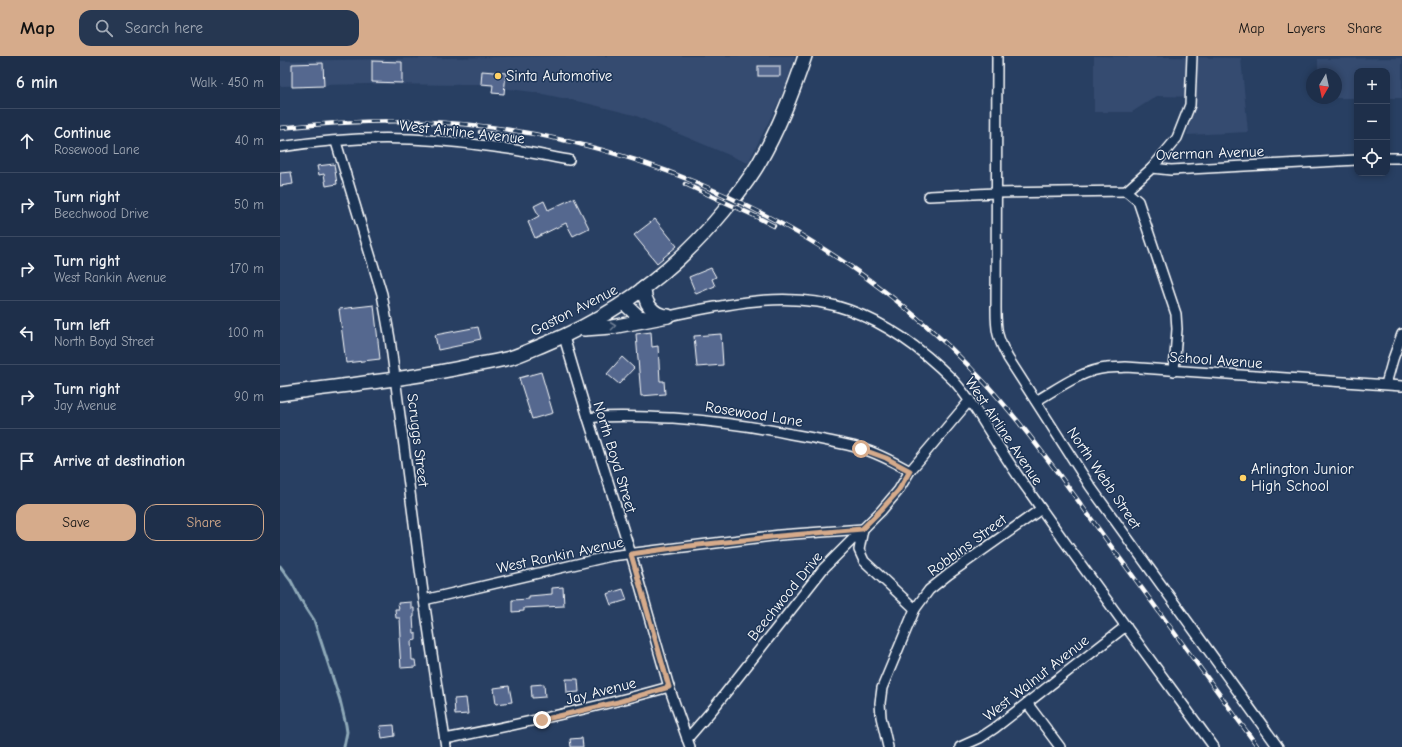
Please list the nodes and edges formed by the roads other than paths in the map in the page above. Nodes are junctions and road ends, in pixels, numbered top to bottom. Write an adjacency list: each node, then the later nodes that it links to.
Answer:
1 (804, 56): 14 (main road, Gaston Avenue)
2 (997, 56): 12 (street, North Webb Street)
3 (1192, 56): 10 (street)
4 (336, 142): 5 (street, West Airline Avenue); 8 (street, West Airline Avenue); 21 (street, Scruggs Street)
5 (280, 147)
6 (1390, 158): 7 (street)
7 (1402, 158)
8 (569, 160)
9 (1354, 160): 10 (street, Overman Avenue)
10 (1152, 168): 11 (street, Overman Avenue)
11 (1126, 191): 12 (street); 20 (street)
12 (996, 193): 13 (street); 26 (street, North Webb Street)
13 (929, 196)
14 (644, 288): 15 (main road, Gaston Avenue); 16 (main road)
15 (624, 303): 17 (main road); 18 (main road, Gaston Avenue)
16 (668, 316): 17 (main road); 25 (street, West Airline Avenue)
17 (650, 319): 18 (main road, one-way to 17)
18 (569, 334): 21 (main road, Gaston Avenue); 27 (street, North Boyd Street)
19 (1402, 334): 22 (street)
20 (1174, 371): 22 (street, School Avenue); 26 (street, School Avenue)
21 (396, 379): 24 (main road, Gaston Avenue); 32 (street, Scruggs Street)
22 (1386, 384): 23 (street, School Avenue)
23 (1402, 386)
24 (280, 394)
25 (970, 400): 28 (street, Beechwood Drive); 29 (street, West Airline Avenue)
26 (1036, 401): 43 (street, North Webb Street)
27 (588, 418): 28 (street, Rosewood Lane); 31 (street, North Boyd Street)
28 (910, 471): 30 (street, Beechwood Drive)
29 (1041, 509): 33 (street, Robbins Street); 34 (street, West Airline Avenue)
30 (862, 529): 31 (street, West Rankin Avenue); 33 (street); 38 (street, Beechwood Drive)
31 (631, 554): 32 (street, West Rankin Avenue); 35 (street, North Boyd Street)
32 (424, 600): 37 (street, Scruggs Street)
33 (915, 609): 39 (street, Robbins Street)
34 (1126, 626): 36 (street, West Walnut Avenue); 42 (street, West Airline Avenue)
35 (669, 687): 37 (street, Jay Avenue); 38 (street, North Boyd Street)
36 (1027, 703): 40 (street, West Walnut Avenue); 41 (street)
37 (445, 743)
38 (688, 743)
39 (888, 747)
40 (960, 747)
41 (1060, 747)
42 (1214, 747)
43 (1278, 747)

